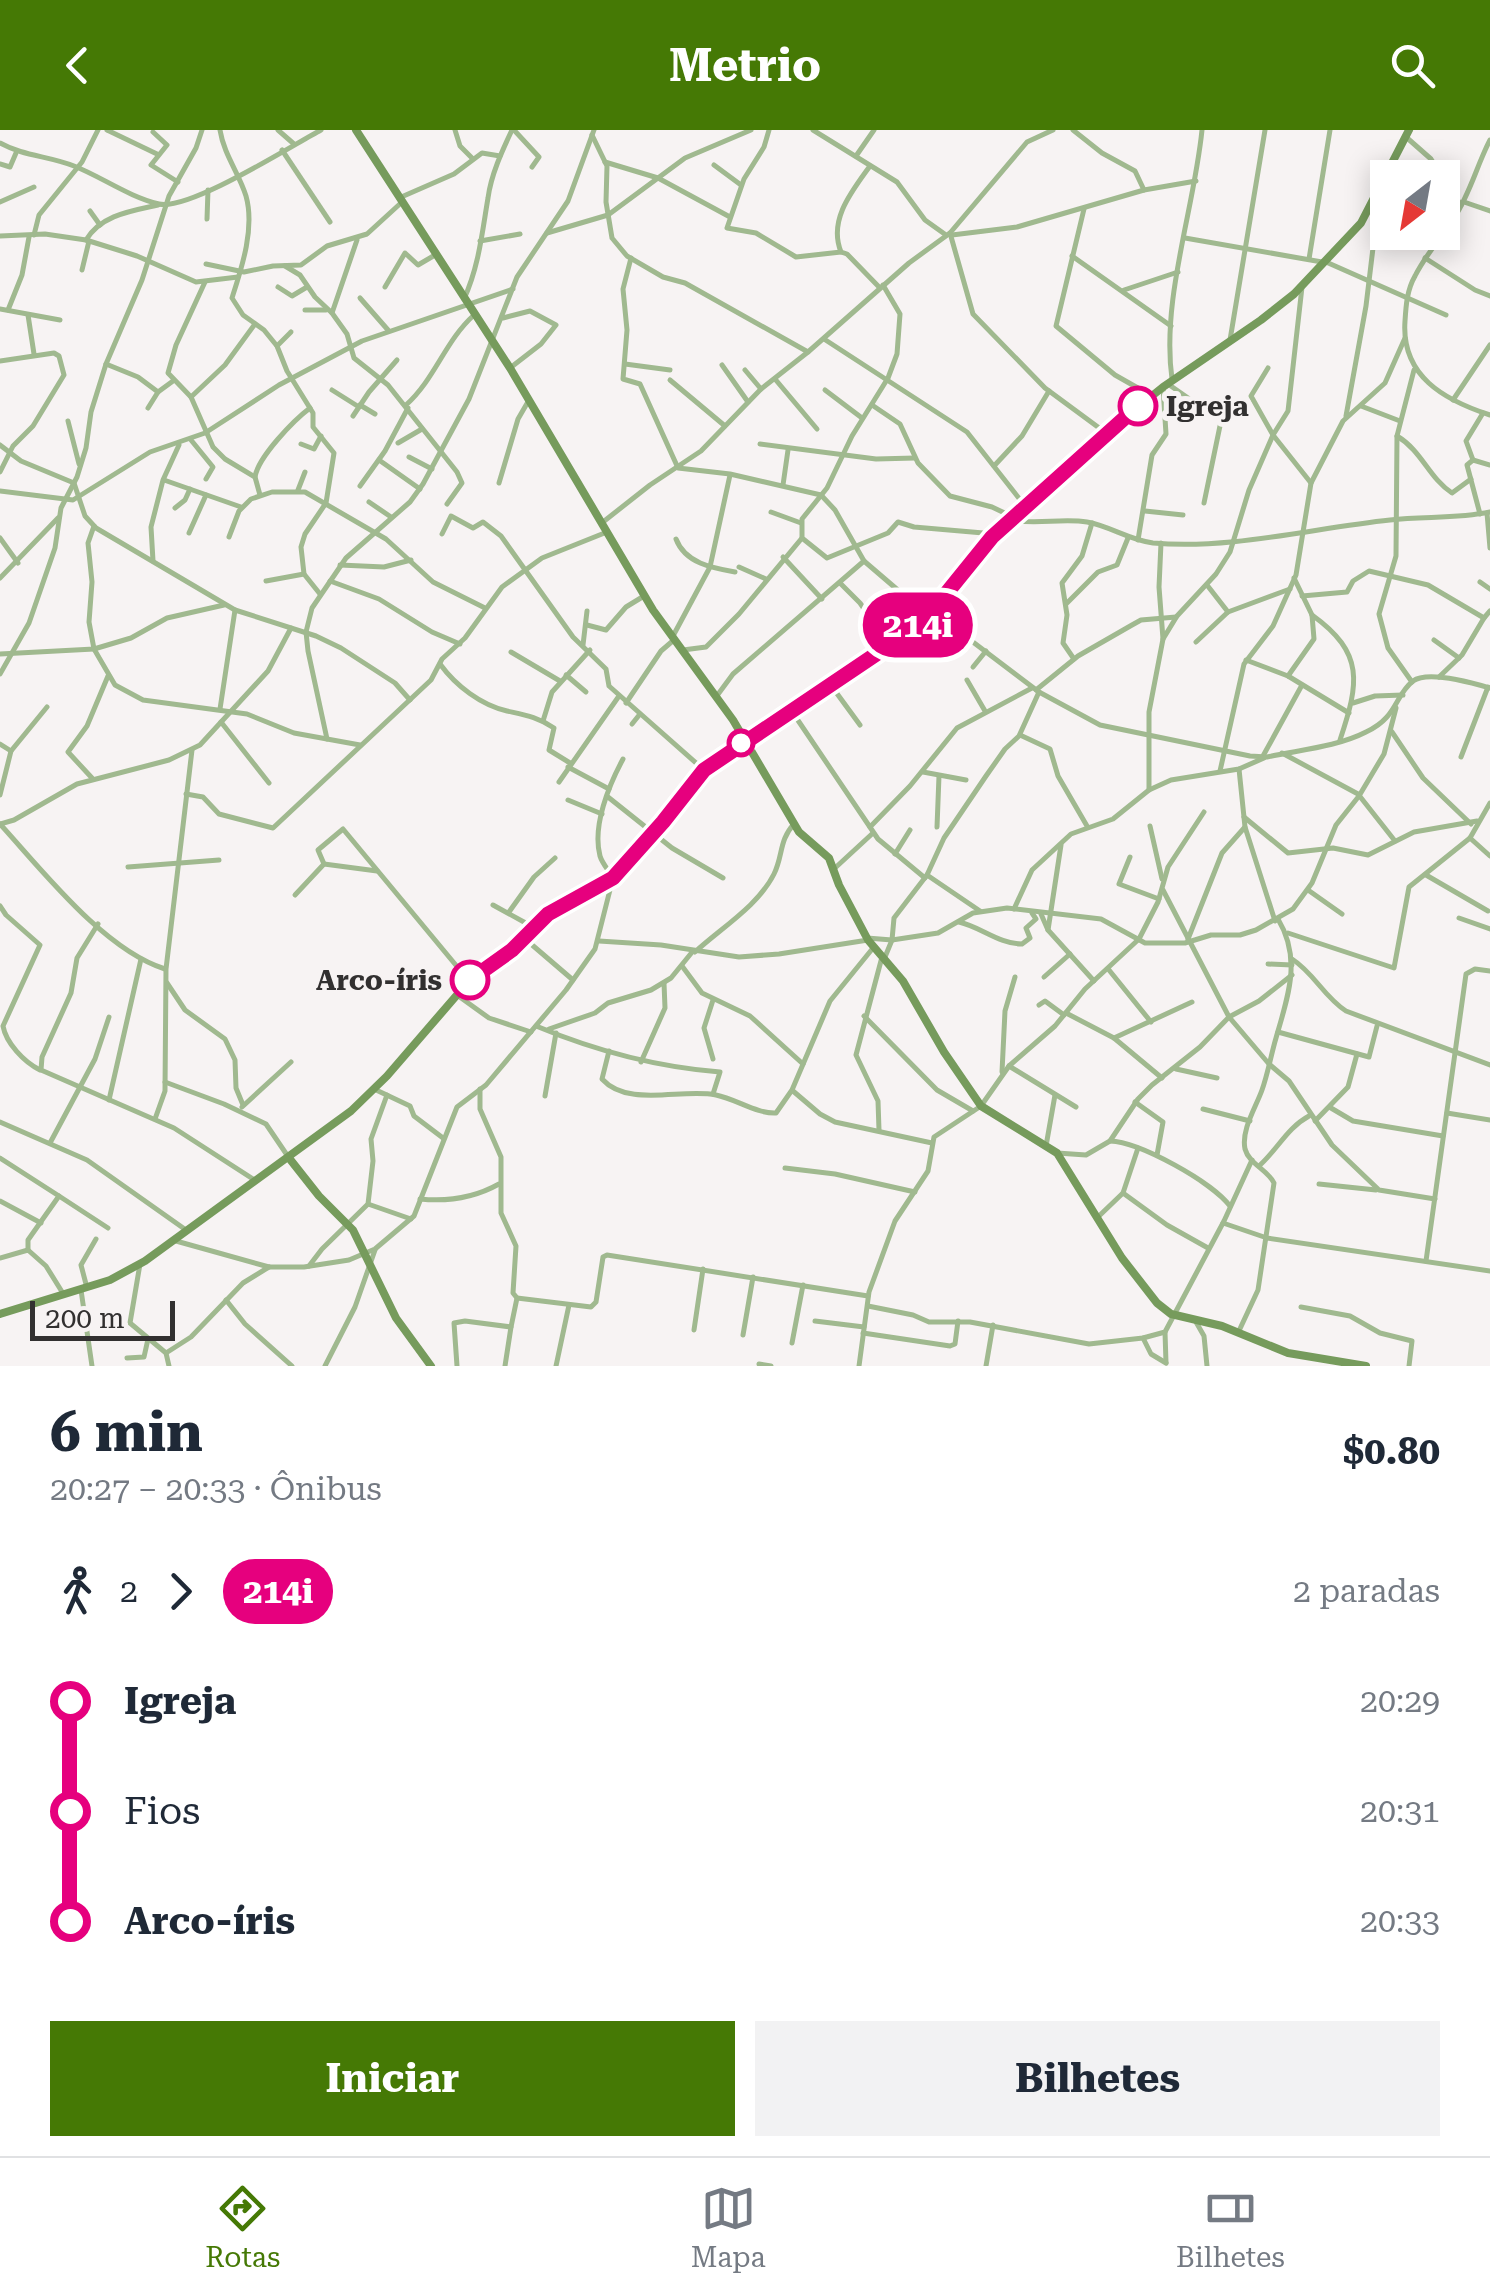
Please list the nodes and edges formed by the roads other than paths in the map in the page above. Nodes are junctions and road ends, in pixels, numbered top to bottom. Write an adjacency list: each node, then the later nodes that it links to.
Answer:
1 (98, 130): 36 (street)
2 (106, 130): 27 (street)
3 (202, 130): 41 (street)
4 (220, 130): 38 (street)
5 (278, 130): 24 (street)
6 (321, 130): 24 (street)
7 (356, 130): 46 (street)
8 (455, 130): 30 (street)
9 (513, 130): 28 (street); 37 (street)
10 (751, 130): 39 (street)
11 (768, 130): 42 (street)
12 (812, 130): 29 (street)
13 (874, 130): 29 (street)
14 (1054, 130): 61 (street)
15 (1073, 130): 45 (street)
16 (1202, 130): 40 (street)
17 (1264, 130): 68 (street)
18 (1330, 130): 75 (street)
19 (154, 132): 27 (street)
20 (593, 132): 32 (street); 59 (street)
21 (1407, 134): 31 (street); 49 (street)
22 (1490, 140): 49 (street)
23 (0, 143): 26 (street)
24 (294, 144): 25 (street)
25 (282, 150): 38 (street); 57 (street)
26 (16, 153): 33 (street); 36 (street)
27 (157, 154): 41 (street)
28 (500, 156): 30 (street); 67 (street)
29 (856, 156): 35 (street)
30 (472, 158): 46 (street)
31 (1394, 160)
32 (605, 162): 39 (street); 54 (street)
33 (0, 164)
34 (714, 166): 42 (street)
35 (870, 166): 61 (street); 70 (street)
36 (76, 167): 48 (street); 62 (street)
37 (532, 167)
38 (237, 178): 44 (street); 82 (street)
39 (658, 178): 54 (street); 55 (street)
40 (1196, 181): 45 (street); 65 (street)
41 (178, 182): 48 (street)
42 (741, 185): 55 (street)
43 (34, 186): 47 (street)
44 (208, 190): 48 (street); 56 (street)
45 (1144, 190): 51 (street)
46 (400, 200): 64 (street); 71 (street)
47 (0, 202)
48 (164, 204): 58 (street); 76 (street)
49 (1462, 204): 53 (street); 74 (street)
50 (1370, 207): 77 (street)
51 (1084, 209): 61 (street); 72 (street)
52 (90, 210): 58 (street)
53 (1490, 210)
54 (608, 215): 59 (street); 73 (street)
55 (730, 217): 70 (street)
56 (207, 218)
57 (330, 222)
58 (100, 225): 66 (street)
59 (547, 233): 90 (street)
60 (520, 234): 67 (street)
61 (949, 234): 89 (street); 136 (street)
62 (31, 236): 63 (street); 66 (street); 96 (street)
63 (0, 237)
64 (359, 238): 79 (street); 98 (street)
65 (1185, 238): 68 (street); 81 (street)
66 (87, 241): 76 (street); 80 (street)
67 (480, 241): 95 (street)
68 (1247, 248): 75 (street); 110 (street)
69 (1372, 250): 83 (street)
70 (841, 252): 89 (street)
71 (435, 254): 86 (street); 95 (street)
72 (1072, 256): 91 (street); 138 (street)
73 (631, 258): 114 (street); 119 (street)
74 (1426, 258): 92 (street); 94 (street)
75 (1309, 259): 77 (street)
76 (149, 261): 84 (street); 118 (street)
77 (1323, 261): 83 (street); 85 (street)
78 (206, 264): 82 (street)
79 (285, 266): 82 (street); 88 (street)
80 (82, 270)
81 (1178, 272): 91 (street); 104 (street)
82 (238, 274): 84 (street); 103 (street)
83 (1368, 280): 94 (street); 153 (street)
84 (205, 282): 130 (street)
85 (1302, 284): 110 (street); 161 (street)
86 (385, 286)
87 (278, 287): 88 (street)
88 (307, 287): 98 (street)
89 (881, 287): 107 (street); 128 (street)
90 (514, 289): 95 (street); 101 (street)
91 (1124, 290): 104 (street)
92 (1490, 296)
93 (360, 298): 105 (street)
94 (1406, 299): 100 (street); 108 (street)
95 (469, 307): 105 (street); 109 (street); 145 (street)
96 (4, 309): 99 (street)
97 (304, 310): 98 (street)
98 (330, 311): 113 (street)
99 (28, 315): 102 (street); 115 (street)
100 (1446, 315)
101 (503, 318): 109 (street); 121 (street)
102 (60, 320)
103 (254, 324): 111 (street); 139 (street)
104 (1172, 326): 132 (street)
105 (388, 330): 113 (street)
106 (291, 332): 111 (street)
107 (824, 338): 114 (street); 128 (street)
108 (1405, 338): 125 (street); 146 (street)
109 (491, 339): 121 (street); 170 (street)
110 (1229, 343): 132 (street)
111 (277, 346): 126 (street)
112 (1490, 346): 141 (street)
113 (350, 348): 126 (street); 127 (street)
114 (808, 352): 129 (street)
115 (34, 354): 117 (street); 172 (street)
116 (398, 360): 127 (street)
117 (0, 362)
118 (106, 364): 137 (street); 180 (street)
119 (624, 364): 123 (street); 181 (street)
120 (722, 365): 142 (street)
121 (510, 368): 140 (street)
122 (1268, 368): 161 (street)
123 (670, 370)
124 (745, 370): 133 (street)
125 (1414, 370): 141 (street); 155 (street)
126 (292, 378): 148 (street); 160 (street)
127 (381, 378): 144 (street); 145 (street)
128 (888, 378): 143 (street); 179 (street)
129 (775, 379): 133 (street); 158 (street)
130 (173, 380): 137 (street); 139 (street)
131 (670, 380): 156 (street)
132 (1168, 384): 138 (street); 206 (street); 211 (street)
133 (761, 389): 142 (street)
134 (332, 390): 144 (street)
135 (825, 390): 152 (street)
136 (1049, 391): 159 (street); 179 (street)
137 (158, 392): 147 (street)
138 (1152, 396): 159 (street)
139 (191, 397): 160 (street)
140 (530, 400): 190 (street); 219 (street)
141 (1453, 400): 150 (street)
142 (748, 402): 156 (street)
143 (872, 405): 152 (street); 175 (street)
144 (360, 406): 149 (street); 151 (street)
145 (407, 406): 157 (street); 176 (street)
146 (1362, 406): 153 (street); 155 (street)
147 (148, 408)
148 (310, 408): 162 (street); 186 (street)
149 (374, 414)
150 (1486, 414): 177 (street)
151 (354, 416)
152 (862, 418): 173 (street)
153 (1346, 419): 192 (street)
154 (68, 421): 180 (street)
155 (1400, 421): 163 (street)
156 (726, 426): 181 (street)
157 (422, 428): 165 (street); 170 (street)
158 (817, 429)
159 (1106, 432): 208 (street)
160 (205, 433): 164 (street); 186 (street)
161 (1273, 435): 192 (street); 235 (street)
162 (321, 436): 167 (street); 205 (street)
163 (1397, 436): 188 (street); 218 (street)
164 (192, 440): 166 (street); 187 (street)
165 (398, 442)
166 (180, 444): 189 (street); 202 (street)
167 (301, 444)
168 (760, 444): 171 (street)
169 (0, 445): 172 (street)
170 (440, 450): 182 (street); 207 (street)
171 (788, 450): 173 (street); 193 (street)
172 (9, 452): 183 (street); 191 (street)
173 (844, 456): 175 (street); 201 (street)
174 (409, 457): 182 (street)
175 (915, 458): 217 (street)
176 (379, 460): 194 (street); 196 (street)
177 (1473, 460): 178 (street); 188 (street)
178 (1490, 465)
179 (994, 466): 208 (street)
180 (80, 467): 191 (street)
181 (678, 468): 185 (street); 219 (street)
182 (432, 470): 196 (street)
183 (0, 472)
184 (305, 472): 197 (street)
185 (730, 474): 193 (street); 245 (street)
186 (255, 477): 200 (street)
187 (206, 479)
188 (1471, 479): 213 (street)
189 (163, 480): 195 (street); 242 (street)
190 (500, 482)
191 (74, 483): 202 (street); 203 (street)
192 (1311, 483): 225 (street)
193 (783, 485): 201 (street)
194 (360, 486)
195 (190, 489): 199 (street); 210 (street)
196 (420, 489): 216 (street)
197 (298, 490): 200 (street); 205 (street)
198 (0, 491): 203 (street)
199 (206, 495): 209 (street); 226 (street)
200 (260, 495): 209 (street)
201 (821, 495): 220 (street); 237 (street)
202 (81, 496): 203 (street); 222 (street)
203 (64, 500): 215 (street)
204 (369, 502): 216 (street)
205 (326, 503): 224 (street); 247 (street)
206 (1204, 503)
207 (447, 504)
208 (1025, 506): 217 (street)
209 (241, 507): 229 (street)
210 (175, 508)
211 (1145, 510): 214 (street); 234 (street)
212 (771, 512): 220 (street)
213 (1486, 513): 218 (street); 238 (street)
214 (1184, 515)
215 (60, 516): 243 (street); 290 (street)
216 (391, 517): 224 (street)
217 (1012, 518): 221 (street); 228 (street)
218 (1394, 519): 225 (street); 248 (street)
219 (604, 522): 223 (street)
220 (801, 523): 231 (street)
221 (1092, 523): 232 (street); 263 (street)
222 (94, 526): 242 (street); 285 (street)
223 (610, 531): 246 (street); 260 (street)
224 (373, 532): 240 (street); 244 (street)
225 (1304, 532): 235 (street); 250 (street)
226 (188, 533)
227 (442, 534): 246 (street)
228 (996, 534): 237 (street); 270 (street)
229 (228, 537)
230 (0, 538): 243 (street)
231 (802, 538): 237 (street); 239 (street)
232 (1128, 538): 234 (street); 263 (street)
233 (676, 539): 245 (street)
234 (1138, 540): 236 (street)
235 (1234, 540): 236 (street); 256 (street)
236 (1162, 543): 274 (street)
237 (856, 548): 241 (street)
238 (1490, 548)
239 (783, 558): 251 (street); 262 (street)
240 (410, 560): 244 (street); 265 (street)
241 (864, 560): 254 (street); 270 (street)
242 (153, 561): 264 (street)
243 (18, 563): 249 (street)
244 (340, 565): 252 (street)
245 (710, 567): 251 (street); 278 (street)
246 (525, 570): 265 (street); 284 (street)
247 (304, 574): 253 (street); 259 (street)
248 (1392, 574): 261 (street); 273 (street); 303 (street)
249 (0, 578)
250 (1294, 578): 257 (street); 261 (street)
251 (766, 579): 286 (street)
252 (330, 580): 259 (street); 282 (street)
253 (266, 581)
254 (840, 582): 262 (street); 283 (street)
255 (1480, 582): 258 (street)
256 (1206, 585): 269 (street); 272 (street)
257 (1290, 588): 269 (street); 293 (street)
258 (1490, 589)
259 (320, 595): 277 (street)
260 (644, 596): 275 (street); 278 (street)
261 (1302, 596): 271 (street)
262 (822, 599): 311 (street)
263 (1066, 604): 291 (street)
264 (226, 605): 266 (street); 285 (street)
265 (485, 608): 282 (street)
266 (235, 610): 276 (street); 316 (street)
267 (588, 611): 275 (street)
268 (1490, 611): 273 (street)
269 (1228, 612): 281 (street)
270 (930, 614): 283 (street); 287 (street)
271 (1312, 615): 299 (street); 314 (street)
272 (1178, 616): 274 (street); 279 (street)
273 (1484, 618): 292 (street)
274 (1161, 620): 279 (street); 291 (street)
275 (587, 625): 284 (street)
276 (291, 628): 277 (street); 319 (street)
277 (306, 632): 312 (street); 330 (street)
278 (674, 637): 286 (street); 313 (street)
279 (1163, 640): 328 (street)
280 (1434, 640): 292 (street)
281 (1196, 642)
282 (460, 644): 294 (street)
283 (890, 646): 304 (street)
284 (586, 647): 297 (street); 309 (street)
285 (94, 649): 290 (street); 298 (street)
286 (682, 650): 311 (street)
287 (986, 651): 295 (street); 307 (street)
288 (511, 652): 302 (street)
289 (0, 654): 290 (street)
290 (10, 656): 296 (street)
291 (1074, 658): 307 (street)
292 (1459, 658): 300 (street)
293 (1246, 660): 299 (street); 337 (street)
294 (440, 664): 312 (street); 323 (street)
295 (972, 667)
296 (0, 674)
297 (566, 675): 302 (street); 308 (street)
298 (108, 676): 316 (street); 349 (street)
299 (1288, 676): 305 (street)
300 (1439, 677): 303 (street); 306 (street)
301 (967, 680): 320 (street)
302 (560, 681): 323 (street)
303 (1412, 682): 310 (street)
304 (830, 684): 318 (street); 326 (street)
305 (1302, 685): 321 (street); 333 (street)
306 (1489, 687): 341 (street)
307 (1036, 690): 320 (street); 328 (street); 329 (street)
308 (586, 692)
309 (619, 696): 313 (street); 343 (street)
310 (1404, 696): 314 (street); 317 (street)
311 (716, 698): 331 (street)
312 (410, 700): 335 (street)
313 (626, 702): 322 (street)
314 (1351, 704): 321 (street)
315 (47, 707): 338 (street)
316 (220, 708): 319 (street)
317 (1396, 708): 327 (street); 332 (street)
318 (790, 710): 331 (street); 372 (street)
319 (231, 711): 324 (street); 330 (street)
320 (985, 711): 346 (street)
321 (1348, 713): 332 (street)
322 (640, 714): 325 (street); 344 (street)
323 (542, 720): 343 (street)
324 (221, 722): 336 (street); 352 (street)
325 (632, 724)
326 (860, 725)
327 (1391, 730): 357 (street); 365 (street)
328 (1150, 734): 337 (street); 354 (street)
329 (1020, 736): 368 (street); 391 (street)
330 (327, 739): 335 (street)
331 (746, 739): 344 (street); 367 (street)
332 (1340, 740): 339 (street)
333 (1269, 742): 339 (street); 340 (street)
334 (0, 744): 338 (street)
335 (360, 745): 355 (street)
336 (192, 750): 349 (street); 355 (street)
337 (1225, 751): 340 (street); 347 (street)
338 (12, 752): 356 (street)
339 (1280, 754): 340 (street); 357 (street)
340 (1265, 756): 345 (street)
341 (1461, 757)
342 (622, 759): 353 (street)
343 (569, 765): 351 (street); 353 (street)
344 (704, 770): 374 (street)
345 (1239, 770): 347 (street); 363 (street)
346 (923, 772): 348 (street); 372 (street)
347 (1220, 772): 354 (street)
348 (939, 776): 350 (street); 371 (street)
349 (93, 780): 364 (street)
350 (966, 780)
351 (558, 782)
352 (268, 783)
353 (608, 789): 358 (street)
354 (1150, 790): 368 (street)
355 (186, 794): 385 (street)
356 (0, 795)
357 (1360, 796): 377 (street); 379 (street)
358 (608, 797): 362 (street); 374 (street)
359 (568, 800): 362 (street)
360 (1490, 803): 365 (street)
361 (1204, 812): 394 (street)
362 (602, 814): 392 (street)
363 (1244, 817): 370 (street); 379 (street)
364 (14, 820): 366 (street); 375 (street)
365 (1474, 823): 376 (street); 377 (street)
366 (0, 824): 375 (street)
367 (794, 824): 388 (street); 422 (street)
368 (1087, 826): 378 (street)
369 (1150, 826): 394 (street)
370 (1245, 827): 409 (street); 420 (street)
371 (937, 828)
372 (872, 830): 380 (street); 388 (street)
373 (910, 830): 380 (street)
374 (654, 833): 392 (street); 393 (street)
375 (10, 834): 411 (street)
376 (1470, 838): 381 (street); 390 (street)
377 (1396, 840): 379 (street)
378 (1062, 842): 400 (street); 407 (street)
379 (1326, 848): 395 (street)
380 (895, 854): 391 (street)
381 (1490, 856)
382 (1130, 857): 397 (street)
383 (555, 858): 404 (street)
384 (219, 860): 385 (street)
385 (176, 864): 387 (street); 430 (street)
386 (324, 864): 389 (street); 389 (street); 396 (street)
387 (128, 867)
388 (835, 868): 421 (street)
389 (380, 872): 436 (street)
390 (1426, 875): 401 (street); 415 (street)
391 (926, 876): 402 (street); 418 (street)
392 (613, 878): 412 (street); 417 (street)
393 (723, 878)
394 (1162, 885): 397 (street); 420 (street)
395 (1307, 890): 406 (street); 409 (street)
396 (295, 895)
397 (1159, 899): 419 (street)
398 (493, 905): 404 (street)
399 (0, 906): 467 (street)
400 (1014, 909): 402 (street); 403 (street)
401 (1488, 910)
402 (980, 911): 410 (street)
403 (1030, 911): 405 (street); 410 (street)
404 (508, 912): 412 (street)
405 (1041, 914): 407 (street); 414 (street)
406 (1342, 914)
407 (1053, 915): 414 (street); 419 (street)
408 (1459, 918): 413 (street)
409 (1276, 920): 415 (street); 420 (street)
410 (959, 922): 418 (street)
411 (98, 924): 425 (street); 467 (street)
412 (533, 927): 416 (street)
413 (1490, 929)
414 (1048, 930): 423 (street)
415 (1285, 932): 426 (street)
416 (524, 938): 435 (street); 436 (street)
417 (598, 940): 422 (street); 435 (street)
418 (892, 940): 421 (street); 424 (street)
419 (1139, 940): 420 (street); 429 (street)
420 (1187, 941): 447 (street)
421 (870, 942): 422 (street); 424 (street); 462 (street)
422 (694, 951): 428 (street)
423 (1070, 954): 433 (street); 437 (street)
424 (884, 959): 445 (street); 485 (street)
425 (141, 960): 430 (street); 480 (street)
426 (1292, 962): 427 (street); 432 (street); 449 (street)
427 (1268, 964)
428 (682, 966): 439 (street); 441 (street)
429 (1108, 969): 437 (street); 448 (street)
430 (166, 970): 438 (street)
431 (1490, 970): 457 (street)
432 (1293, 974): 447 (street); 453 (street)
433 (1044, 976)
434 (1015, 977): 468 (street)
435 (573, 980): 450 (street)
436 (469, 981): 440 (street)
437 (1094, 981): 444 (street)
438 (166, 982): 471 (street); 483 (street)
439 (664, 982): 451 (street); 461 (street)
440 (457, 995): 452 (street); 473 (street)
441 (713, 998): 459 (street); 462 (street)
442 (1192, 1002): 448 (street)
443 (1039, 1005): 444 (street)
444 (1065, 1014): 455 (street); 465 (street)
445 (864, 1016): 485 (street); 493 (street)
446 (109, 1017): 472 (street)
447 (1229, 1017): 463 (street); 466 (street)
448 (1150, 1022): 455 (street)
449 (1377, 1025): 457 (street); 458 (street)
450 (536, 1026): 451 (street); 452 (street)
451 (546, 1030): 454 (street)
452 (531, 1032): 474 (street)
453 (1278, 1032): 458 (street); 463 (street)
454 (556, 1033): 456 (street); 479 (street)
455 (1114, 1038): 469 (street)
456 (609, 1051): 461 (street); 476 (street)
457 (1455, 1052): 464 (street); 487 (street)
458 (1357, 1054): 484 (street)
459 (713, 1059)
460 (292, 1062): 483 (street)
461 (641, 1062): 476 (street)
462 (803, 1064): 475 (street)
463 (1269, 1064): 488 (street); 491 (street)
464 (1490, 1064)
465 (1009, 1066): 468 (street); 477 (street)
466 (1176, 1069): 469 (street); 470 (street)
467 (41, 1070): 472 (street)
468 (1002, 1075): 485 (street)
469 (1162, 1078): 481 (street)
470 (1217, 1078)
471 (165, 1082): 483 (street); 489 (street)
472 (82, 1088): 480 (street); 497 (street)
473 (374, 1089): 478 (street); 504 (street)
474 (480, 1089): 495 (street); 509 (street)
475 (792, 1090): 476 (street); 493 (street)
476 (712, 1094)
477 (1055, 1094): 482 (street); 499 (street)
478 (387, 1095): 495 (street); 518 (street)
479 (545, 1096)
480 (109, 1100): 489 (street)
481 (1135, 1102): 496 (street); 502 (street)
482 (1076, 1107)
483 (242, 1108): 504 (street)
484 (1331, 1108): 488 (street); 494 (street)
485 (977, 1109): 498 (street); 499 (street)
486 (1203, 1109): 491 (street)
487 (1446, 1113): 490 (street); 494 (street)
488 (1312, 1118): 506 (street); 511 (street)
489 (155, 1119): 508 (street)
490 (1490, 1120)
491 (1250, 1121): 505 (street)
492 (1, 1124): 497 (street)
493 (880, 1130): 498 (street)
494 (1443, 1136): 516 (street)
495 (443, 1138): 515 (street)
496 (1110, 1141): 500 (street); 501 (street)
497 (50, 1143): 526 (street)
498 (932, 1143): 512 (street)
499 (1046, 1146): 501 (street)
500 (1138, 1148): 502 (street); 513 (street)
501 (1057, 1153): 520 (street)
502 (1157, 1155): 519 (street)
503 (0, 1158): 514 (street)
504 (289, 1158): 508 (street); 524 (street)
505 (1252, 1160): 506 (street); 519 (street)
506 (1259, 1166): 527 (street)
507 (785, 1168): 512 (street)
508 (256, 1181): 526 (street)
509 (499, 1184): 515 (street); 548 (street)
510 (1318, 1184): 511 (street)
511 (1378, 1190): 516 (street)
512 (915, 1192): 547 (street)
513 (1123, 1193): 520 (street); 530 (street)
514 (59, 1196): 522 (street); 525 (street)
515 (420, 1199): 521 (street)
516 (1435, 1199): 536 (street)
517 (0, 1201): 522 (street)
518 (368, 1204): 521 (street); 524 (street)
519 (1230, 1206): 523 (street)
520 (1098, 1216): 554 (street)
521 (411, 1219): 531 (street)
522 (41, 1223): 532 (street)
523 (1223, 1223): 527 (street); 530 (street)
524 (348, 1226): 533 (street); 538 (street)
525 (108, 1228)
526 (188, 1232): 529 (street)
527 (1267, 1238): 536 (street); 563 (street)
528 (96, 1239): 545 (street)
529 (176, 1241): 537 (street); 539 (street)
530 (1208, 1248): 554 (street)
531 (375, 1249): 533 (street); 540 (street)
532 (28, 1250): 534 (street); 546 (street)
533 (365, 1254): 535 (street); 540 (street)
534 (0, 1258)
535 (349, 1260): 538 (street); 540 (street)
536 (1426, 1261): 542 (street)
537 (140, 1264): 545 (street); 566 (street)
538 (308, 1266): 539 (street)
539 (269, 1268): 549 (street)
540 (370, 1268): 575 (street); 576 (street)
541 (703, 1270): 543 (street); 550 (street); 560 (street)
542 (1490, 1271)
543 (752, 1277): 544 (street); 564 (street)
544 (802, 1284): 547 (street); 567 (street)
545 (84, 1289): 546 (street); 572 (street)
546 (64, 1295): 553 (street)
547 (868, 1296): 551 (street)
548 (517, 1298): 550 (street); 559 (street)
549 (226, 1300): 568 (street); 574 (street)
550 (569, 1305): 579 (street)
551 (868, 1306): 556 (street); 561 (street)
552 (1301, 1307): 585 (street)
553 (0, 1314)
554 (1173, 1315): 557 (street); 562 (street)
555 (815, 1320): 561 (street)
556 (958, 1321): 558 (street); 561 (street)
557 (1196, 1322): 563 (street); 583 (street)
558 (992, 1325): 565 (street); 582 (street)
559 (512, 1327): 577 (street); 578 (street)
560 (694, 1330)
561 (864, 1330): 581 (street)
562 (1165, 1332): 565 (street); 571 (street)
563 (1238, 1332): 584 (street)
564 (743, 1335)
565 (1143, 1338): 571 (street)
566 (148, 1339): 568 (street); 569 (street)
567 (792, 1344)
568 (166, 1353): 573 (street)
569 (128, 1358)
570 (759, 1364): 580 (street)
571 (1166, 1364)
572 (92, 1366)
573 (169, 1366)
574 (292, 1366)
575 (325, 1366)
576 (432, 1366)
577 (458, 1366)
578 (506, 1366)
579 (556, 1366)
580 (771, 1366)
581 (858, 1366)
582 (986, 1366)
583 (1207, 1366)
584 (1366, 1366)
585 (1410, 1366)

